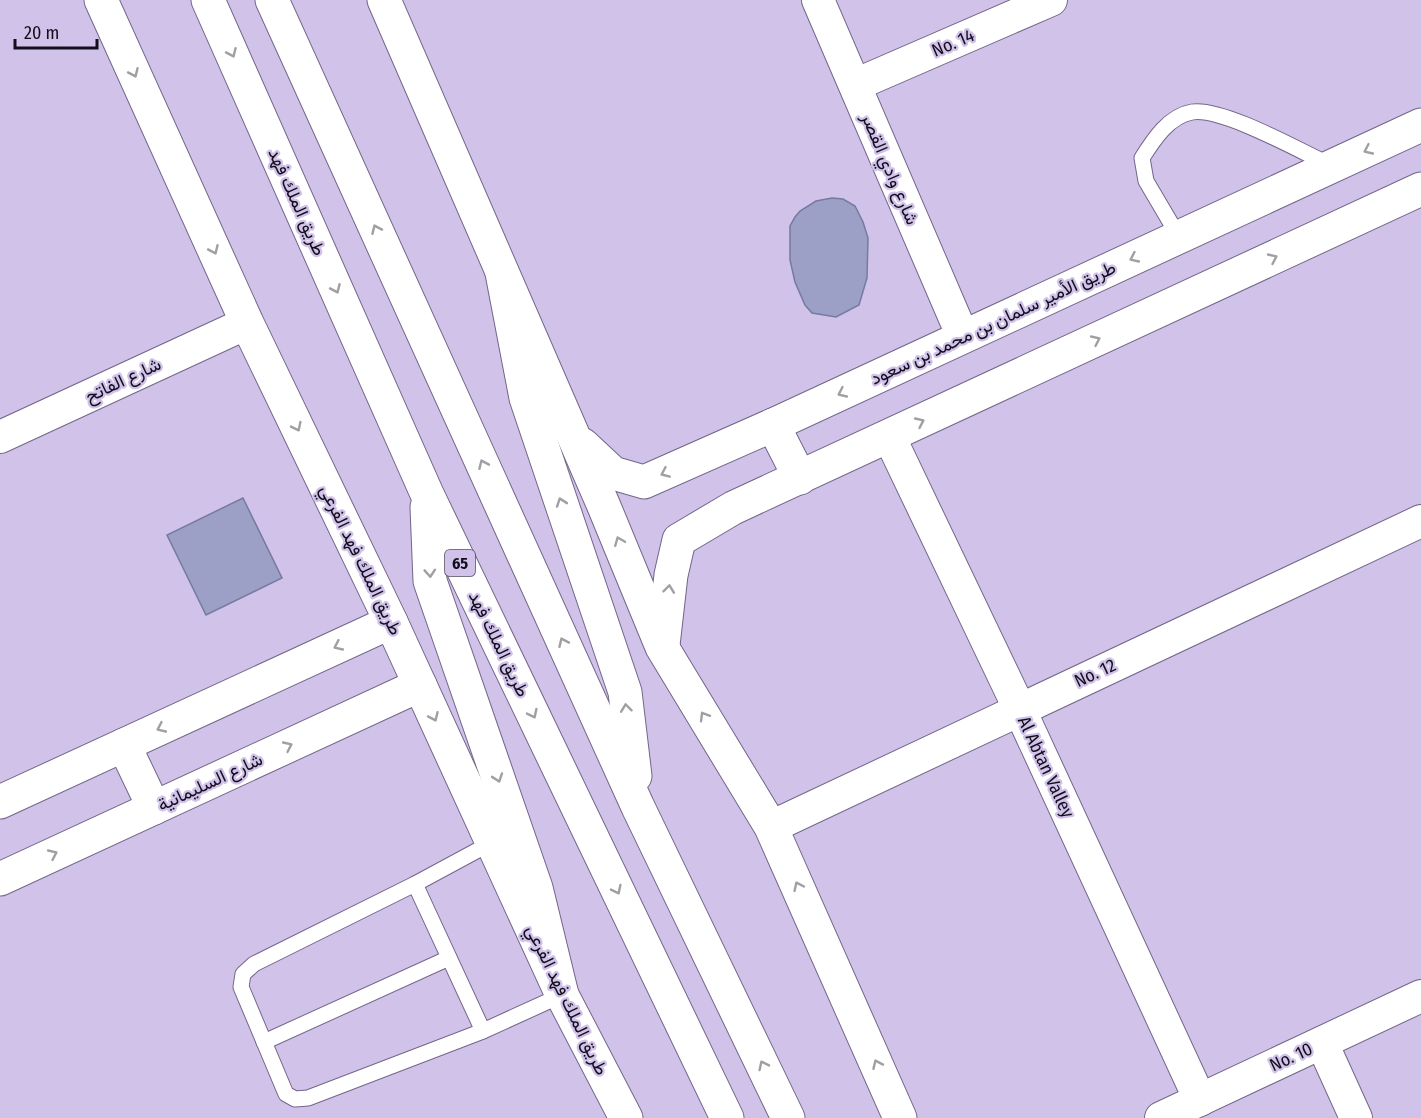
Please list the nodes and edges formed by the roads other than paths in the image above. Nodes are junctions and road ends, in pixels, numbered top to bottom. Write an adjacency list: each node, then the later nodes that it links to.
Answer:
1 (101, 0): 13 (main road, طريق الملك فهد الفرعي, one-way to 13)
2 (208, 0): 20 (main road, طريق الملك فهد / 65, one-way to 20)
3 (272, 0): 28 (main road, one-way to 3)
4 (384, 0): 12 (main road)
5 (818, 0): 7 (street, شارع وادي القصر)
6 (1051, 0): 7 (street, No. 14)
7 (855, 85): 14 (street, شارع وادي القصر)
8 (1421, 125): 9 (main road, طريق الأمير سلمان بن محمد بن سعود, one-way to 9)
9 (1333, 166): 11 (main road, طريق الأمير سلمان بن محمد بن سعود); 11 (lane)
10 (1421, 189): 17 (main road, one-way to 10)
11 (1179, 237): 14 (main road, طريق الأمير سلمان بن محمد بن سعود, one-way to 14)
12 (502, 273): 16 (main road); 28 (main road, one-way to 12)
13 (246, 323): 18 (street, شارع الفاتح); 22 (main road, طريق الملك فهد الفرعي, one-way to 22)
14 (963, 337): 15 (main road, طريق الأمير سلمان بن محمد بن سعود, one-way to 15)
15 (773, 425): 16 (main road, طريق الأمير سلمان بن محمد بن سعود, one-way to 16); 19 (main road)
16 (573, 435): 23 (main road, one-way to 16)
17 (890, 436): 19 (main road); 25 (street, Al Abtan Valley)
18 (0, 437)
19 (800, 478): 23 (main road, one-way to 19)
20 (427, 494): 35 (main road, one-way to 35); 42 (main road, طريق الملك فهد / 65, one-way to 42)
21 (1421, 521): 25 (street, No. 12)
22 (391, 622): 24 (main road, طريق الملك فهد الفرعي); 26 (main road, one-way to 26)
23 (662, 647): 30 (main road, one-way to 23)
24 (420, 685): 29 (main road, شارع السليمانية, one-way to 24); 31 (main road, طريق الملك فهد الفرعي, one-way to 31)
25 (1019, 708): 30 (street, No. 12); 40 (street, Al Abtan Valley)
26 (124, 745): 27 (main road); 29 (main road)
27 (0, 802)
28 (638, 807): 43 (main road, one-way to 28)
29 (154, 808): 32 (main road, شارع السليمانية, one-way to 29)
30 (771, 826): 44 (main road, one-way to 30)
31 (491, 843): 33 (lane); 35 (main road, طريق الملك فهد الفرعي)
32 (0, 879)
33 (415, 884): 34 (lane); 38 (lane)
34 (449, 958): 37 (lane); 38 (lane)
35 (562, 995): 37 (lane); 41 (main road, طريق الملك فهد الفرعي)
36 (1421, 996): 39 (street, No. 10)
37 (483, 1031): 38 (lane)
38 (264, 1042)
39 (1322, 1043): 40 (street, No. 10); 46 (street)
40 (1200, 1100): 45 (street, No. 10)
41 (626, 1118)
42 (727, 1118)
43 (788, 1118)
44 (900, 1118)
45 (1161, 1118)
46 (1356, 1118)

